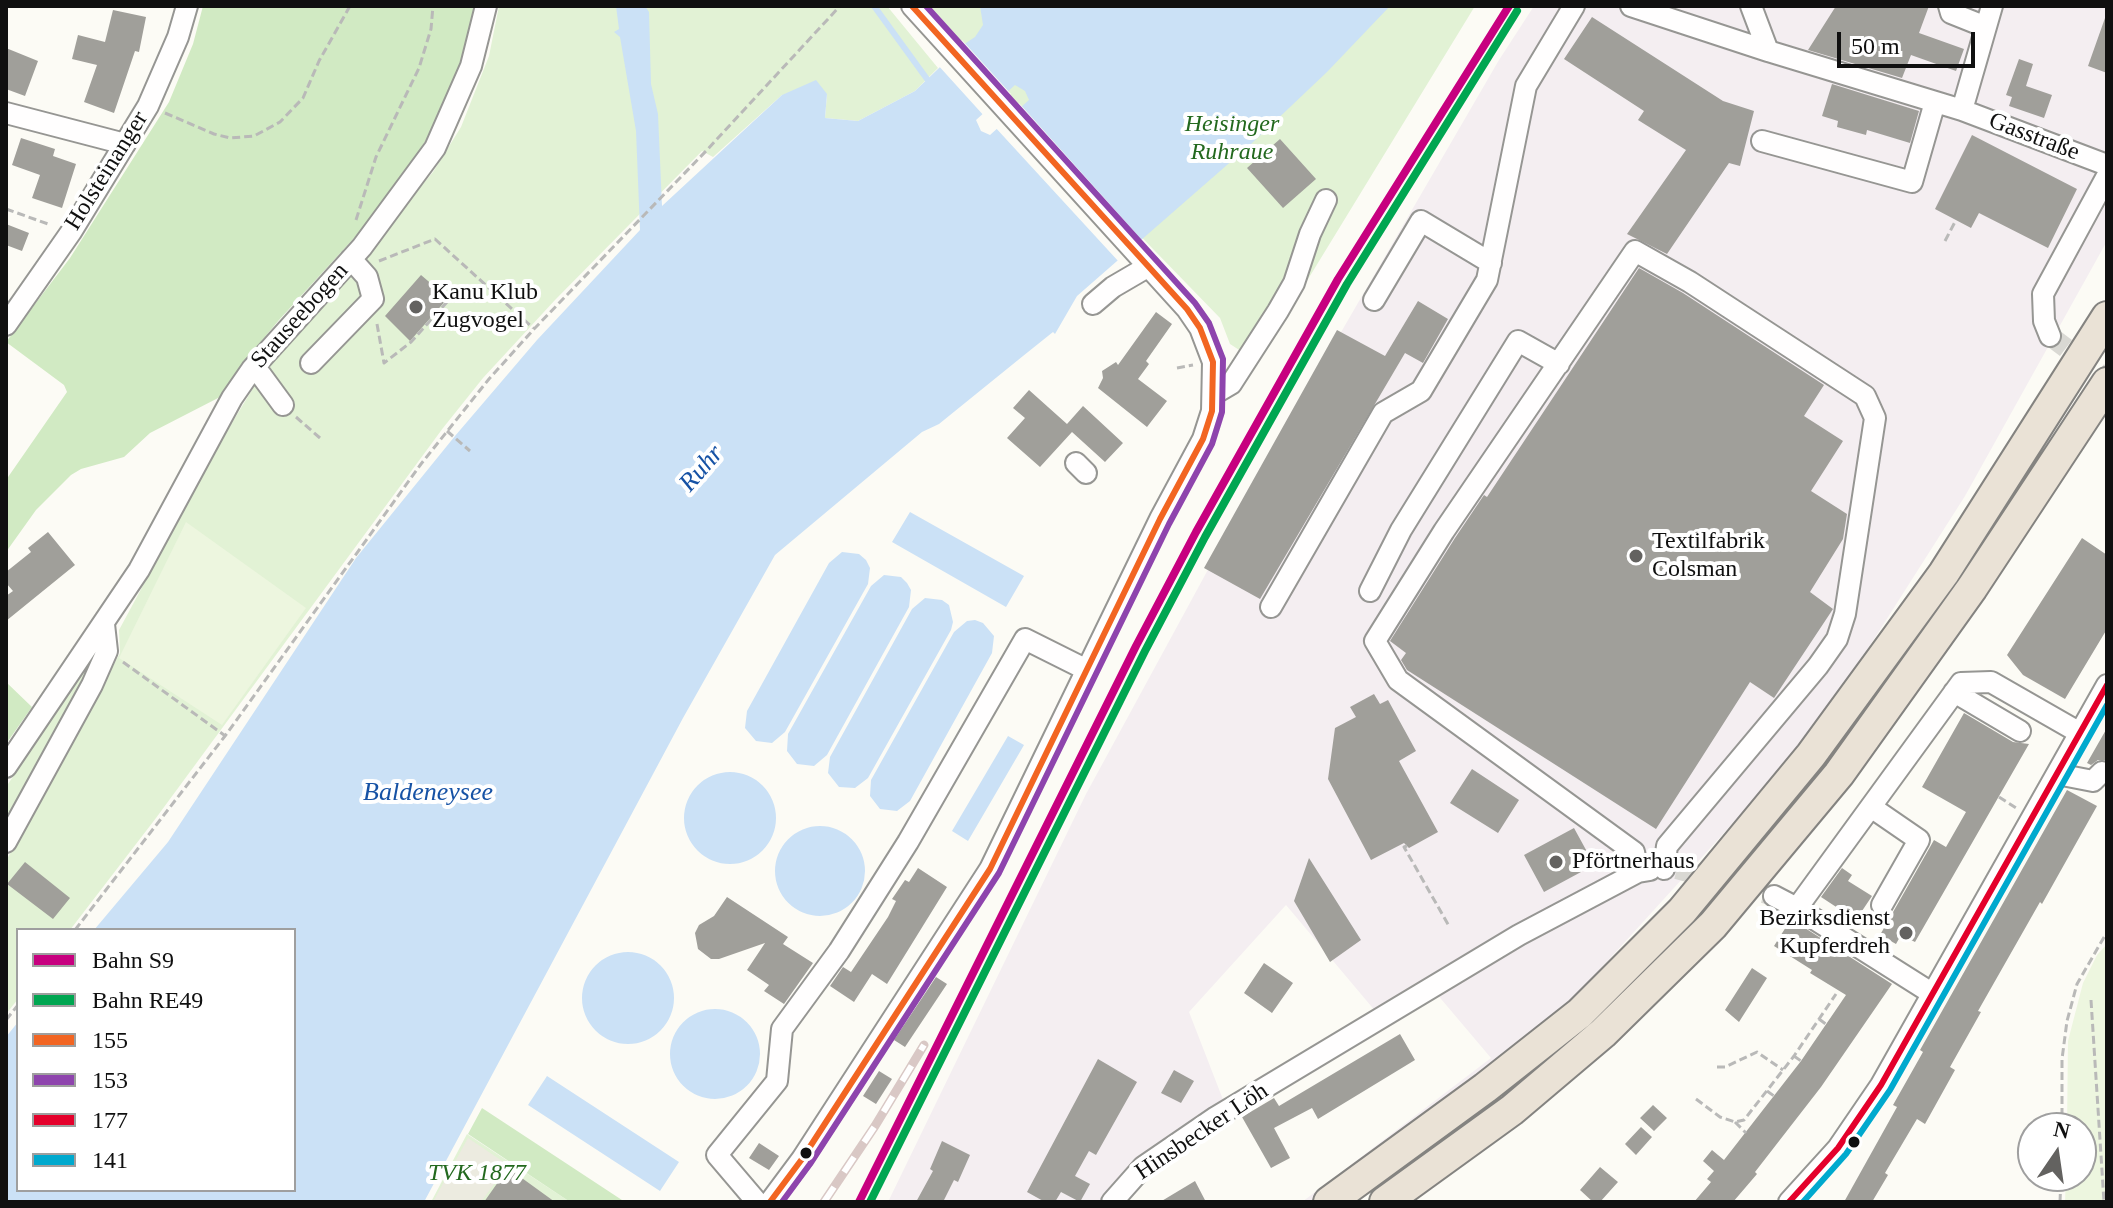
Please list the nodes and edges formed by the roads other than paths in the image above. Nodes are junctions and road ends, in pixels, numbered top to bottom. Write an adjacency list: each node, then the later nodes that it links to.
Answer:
1 (187, 6): 15 (street, Holsteinanger)
2 (486, 6): 19 (street, Stauseebogen)
3 (912, 6): 21 (street)
4 (1574, 6): 20 (street)
5 (1631, 6): 10 (street, Gasstraße)
6 (1751, 6): 10 (street)
7 (1949, 6): 9 (street)
8 (1992, 6): 9 (street)
9 (1986, 27): 12 (street)
10 (1768, 51): 11 (street, Gasstraße)
11 (1935, 102): 12 (street, Gasstraße); 14 (street)
12 (1962, 110): 16 (street, Gasstraße)
13 (6, 113): 15 (street)
14 (1762, 141)
15 (125, 144): 25 (street, Holsteinanger)
16 (2107, 165)
17 (2107, 176): 26 (street, Gasstraße)
18 (1326, 200): 31 (street)
19 (356, 253): 27 (street); 29 (street, Stauseebogen)
20 (1491, 263): 22 (street); 34 (street)
21 (1149, 266): 23 (street); 31 (street)
22 (1374, 300)
23 (1093, 304)
24 (2107, 317): 54 (highway)
25 (6, 325)
26 (2050, 336)
27 (311, 363)
28 (1559, 364): 33 (street); 46 (street); 46 (street, Hinsbecker Löh)
29 (252, 369): 32 (street); 35 (street, Stauseebogen)
30 (2107, 383): 55 (highway)
31 (1214, 394): 36 (street)
32 (283, 405)
33 (1370, 591)
34 (1271, 607)
35 (104, 624): 41 (street, Stauseebogen); 45 (street)
36 (1087, 670): 51 (street); 52 (street)
37 (2106, 691): 40 (street)
38 (1954, 692): 39 (street); 40 (street); 44 (street)
39 (2020, 731)
40 (2080, 733): 42 (street)
41 (6, 767)
42 (2057, 774): 43 (street); 50 (street)
43 (2101, 780)
44 (1871, 807): 48 (street); 49 (street)
45 (6, 842)
46 (1638, 872): 53 (street, Hinsbecker Löh)
47 (1774, 896): 49 (street)
48 (1882, 905)
49 (1797, 908): 50 (street)
50 (1933, 994): 56 (street)
51 (757, 1202)
52 (770, 1202)
53 (1112, 1202)
54 (1329, 1202)
55 (1385, 1202)
56 (1789, 1202)

